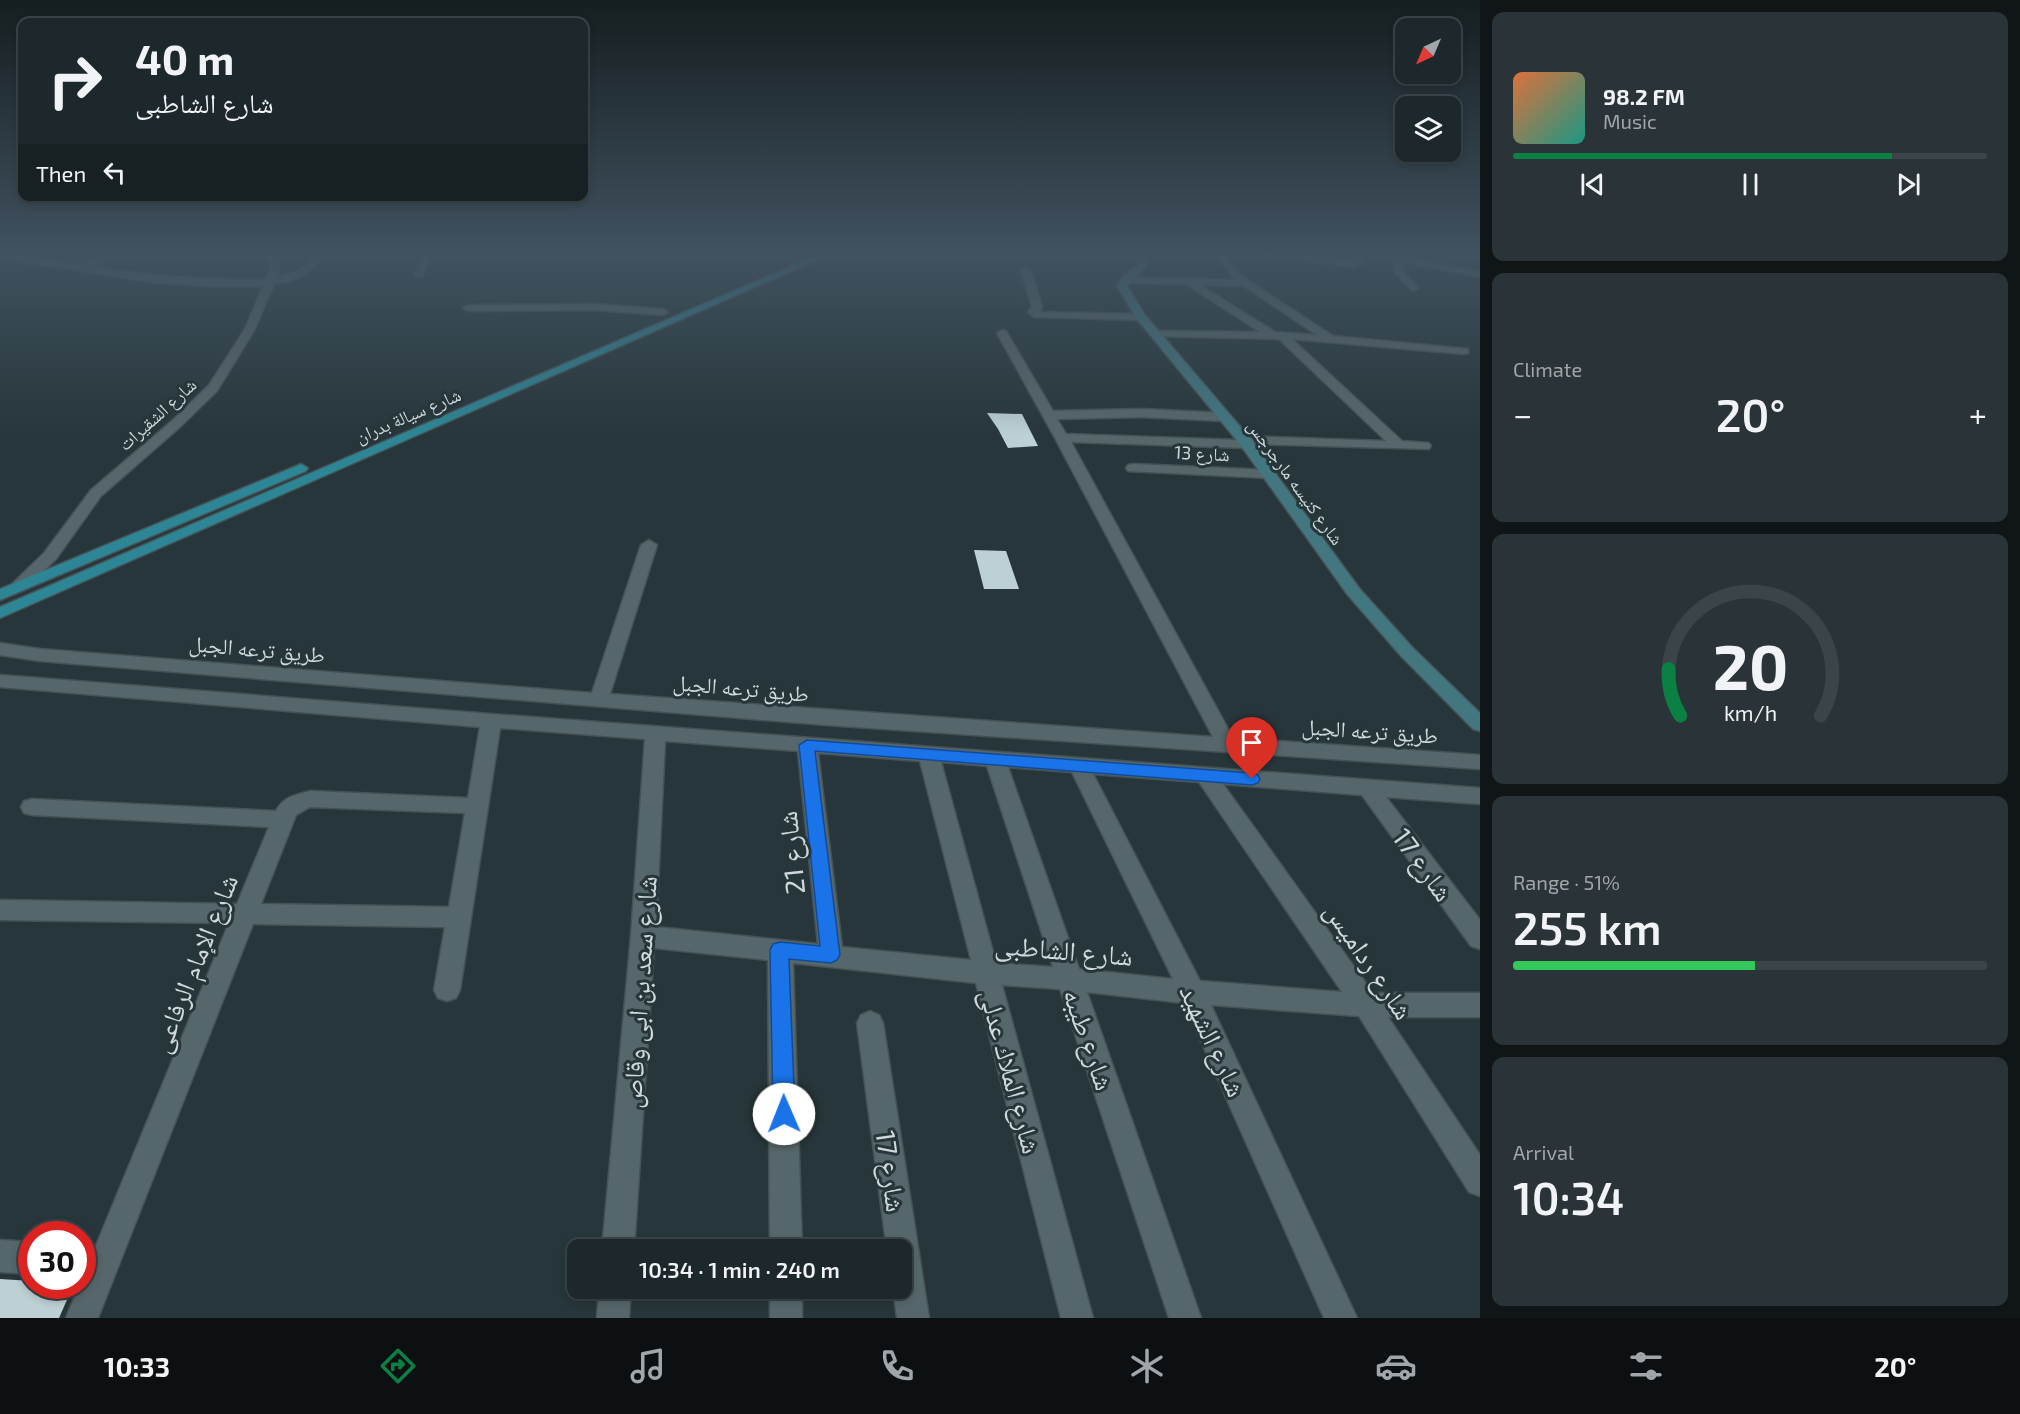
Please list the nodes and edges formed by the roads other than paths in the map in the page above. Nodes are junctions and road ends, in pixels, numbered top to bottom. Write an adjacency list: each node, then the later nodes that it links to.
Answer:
1 (256, 314): 25 (street, شارع الشقيرات)
2 (659, 314): 9 (main road, شارع سيالة بدران)
3 (687, 314): 10 (main road, شارع سيالة بدران)
4 (1036, 314): 8 (street)
5 (1139, 314): 8 (street, شارع كنيسه مارجرجس)
6 (1241, 314): 13 (street)
7 (1292, 314): 14 (street)
8 (1141, 317): 12 (street, شارع كنيسه مارجرجس)
9 (628, 327): 10 (main road); 25 (main road, شارع سيالة بدران)
10 (649, 330): 27 (main road, شارع سيالة بدران)
11 (1002, 333): 16 (street)
12 (1155, 334): 13 (street); 17 (street, شارع كنيسه مارجرجس)
13 (1278, 336): 14 (street); 20 (street)
14 (1330, 339): 15 (street)
15 (1464, 351)
16 (1048, 415): 17 (street); 18 (street)
17 (1224, 417): 19 (street, شارع كنيسه مارجرجس)
18 (1062, 438): 19 (street); 35 (street)
19 (1245, 442): 20 (street); 23 (street, شارع كنيسه مارجرجس)
20 (1398, 445): 21 (street)
21 (1424, 446)
22 (1133, 468): 23 (street, شارع 13)
23 (1269, 474): 33 (street, شارع كنيسه مارجرجس)
24 (649, 544): 30 (street)
25 (18, 587): 26 (main road, شارع سيالة بدران)
26 (0, 595)
27 (0, 613)
28 (0, 649): 30 (street, طريق ترعه الجبل)
29 (0, 681): 32 (street)
30 (599, 700): 31 (street, طريق ترعه الجبل)
31 (826, 718): 35 (street, طريق ترعه الجبل); 36 (street, شارع 21)
32 (491, 721): 34 (street); 44 (street)
33 (1480, 724)
34 (655, 734): 36 (street); 50 (street, شارع سعد بن ابى وقاص)
35 (1227, 745): 39 (street, طريق ترعه الجبل)
36 (817, 746): 37 (street); 53 (street, شارع 21)
37 (929, 755): 38 (street); 54 (street, شارع الملاك عدلى)
38 (995, 760): 40 (street); 55 (street, شارع طيبه)
39 (1480, 762)
40 (1079, 766): 41 (street); 57 (street, شارع الشهيد)
41 (1206, 776): 42 (street); 58 (street, شارع رداميس)
42 (1368, 788): 43 (street); 51 (street, شارع 17)
43 (1480, 796)
44 (477, 806): 46 (street, شارع الإمام الرفاعى); 49 (street)
45 (32, 807): 46 (street)
46 (284, 820): 48 (street, شارع الإمام الرفاعى)
47 (0, 910): 48 (street)
48 (245, 914): 49 (street); 65 (street, شارع الإمام الرفاعى)
49 (458, 917): 56 (street)
50 (643, 936): 52 (street, شارع الشاطبى); 62 (street, شارع سعد بن ابى وقاص)
51 (1480, 939)
52 (780, 950): 53 (street, شارع الشاطبى); 63 (street)
53 (831, 955): 54 (street, شارع الشاطبى)
54 (986, 973): 55 (street, شارع الشاطبى); 74 (street, شارع الملاك عدلى)
55 (1070, 979): 57 (street, شارع الشاطبى); 75 (street, شارع طيبه)
56 (447, 990)
57 (1192, 992): 58 (street, شارع الشاطبى); 76 (street, شارع الشهيد)
58 (1366, 1005): 59 (street, شارع الشاطبى); 61 (street, شارع رداميس)
59 (1480, 1005)
60 (870, 1023): 73 (street, شارع 17)
61 (1480, 1181)
62 (619, 1239)
63 (786, 1239)
64 (0, 1256): 66 (street)
65 (96, 1256)
66 (18, 1257)
67 (86, 1299): 70 (street, شارع الإمام الرفاعى)
68 (614, 1299): 71 (street)
69 (786, 1299): 72 (street)
70 (82, 1318)
71 (613, 1318)
72 (786, 1318)
73 (913, 1318)
74 (1077, 1318)
75 (1185, 1318)
76 (1341, 1318)

